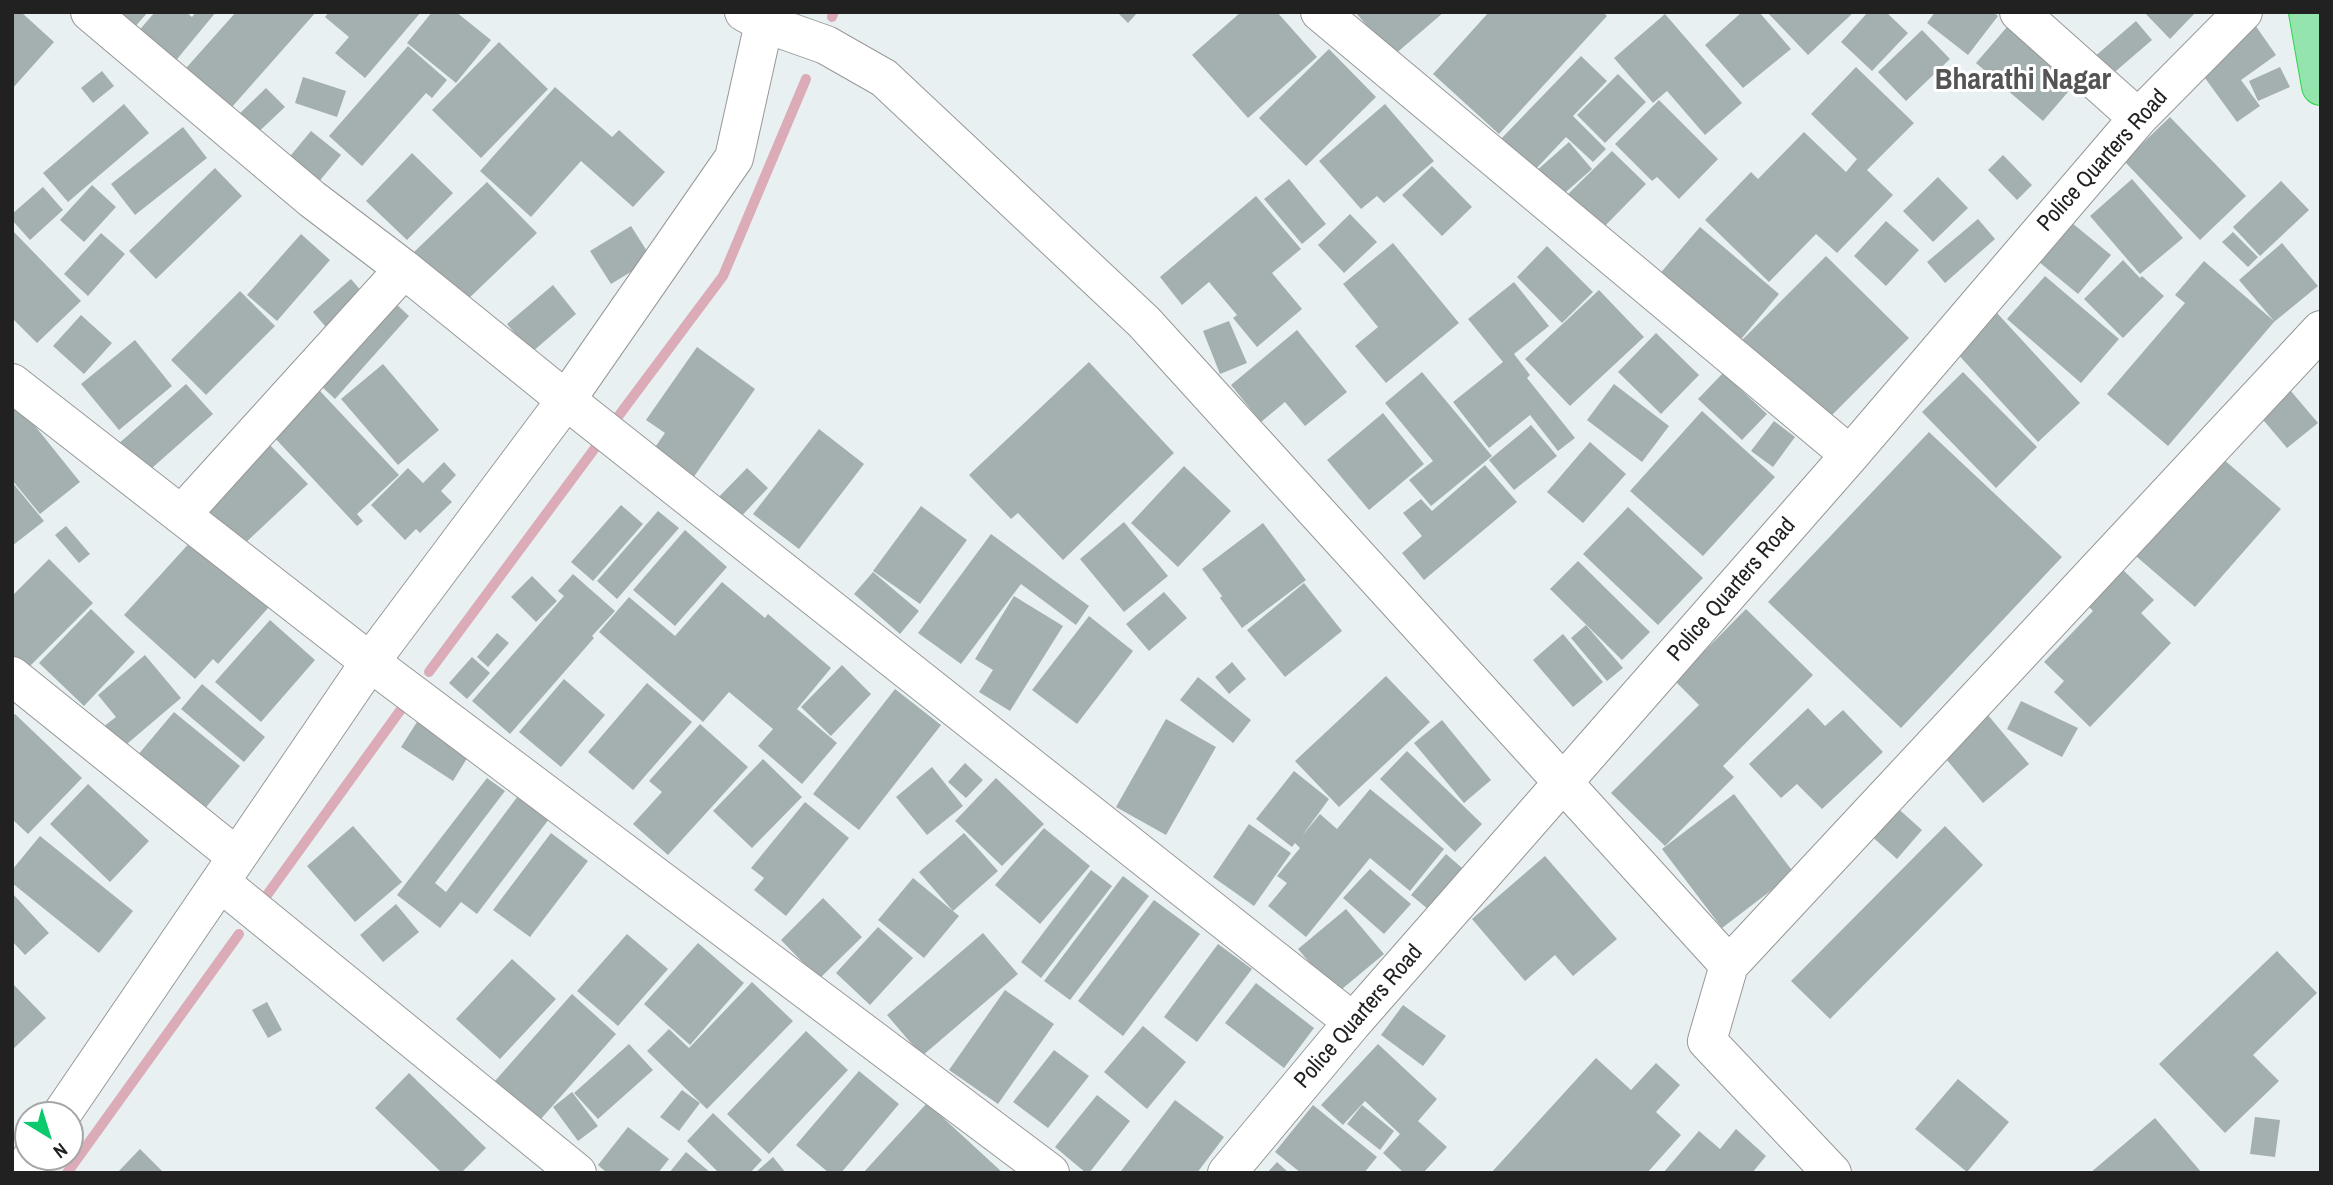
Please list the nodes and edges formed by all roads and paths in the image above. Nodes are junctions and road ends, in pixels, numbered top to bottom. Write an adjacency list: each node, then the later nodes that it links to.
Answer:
1 (90, 12): 9 (street)
2 (1320, 12): 13 (street)
3 (2020, 12): 8 (street)
4 (2243, 12): 8 (street, Police Quarters Road)
5 (2308, 12): 7 (highway)
6 (759, 16): 12 (street); 17 (street)
7 (2321, 86)
8 (2138, 118): 13 (street, Police Quarters Road)
9 (404, 269): 12 (street); 14 (street)
10 (2321, 330): 19 (street)
11 (12, 383): 14 (street)
12 (566, 400): 15 (street); 20 (street)
13 (1850, 456): 17 (street, Police Quarters Road)
14 (181, 515): 15 (street)
15 (370, 662): 18 (street); 23 (street)
16 (12, 676): 18 (street)
17 (1564, 782): 19 (street); 20 (street, Police Quarters Road)
18 (229, 870): 21 (street); 22 (street)
19 (1728, 965): 25 (street)
20 (1353, 1022): 24 (street, Police Quarters Road)
21 (71, 1101)
22 (577, 1173)
23 (1050, 1173)
24 (1227, 1173)
25 (1832, 1173)

